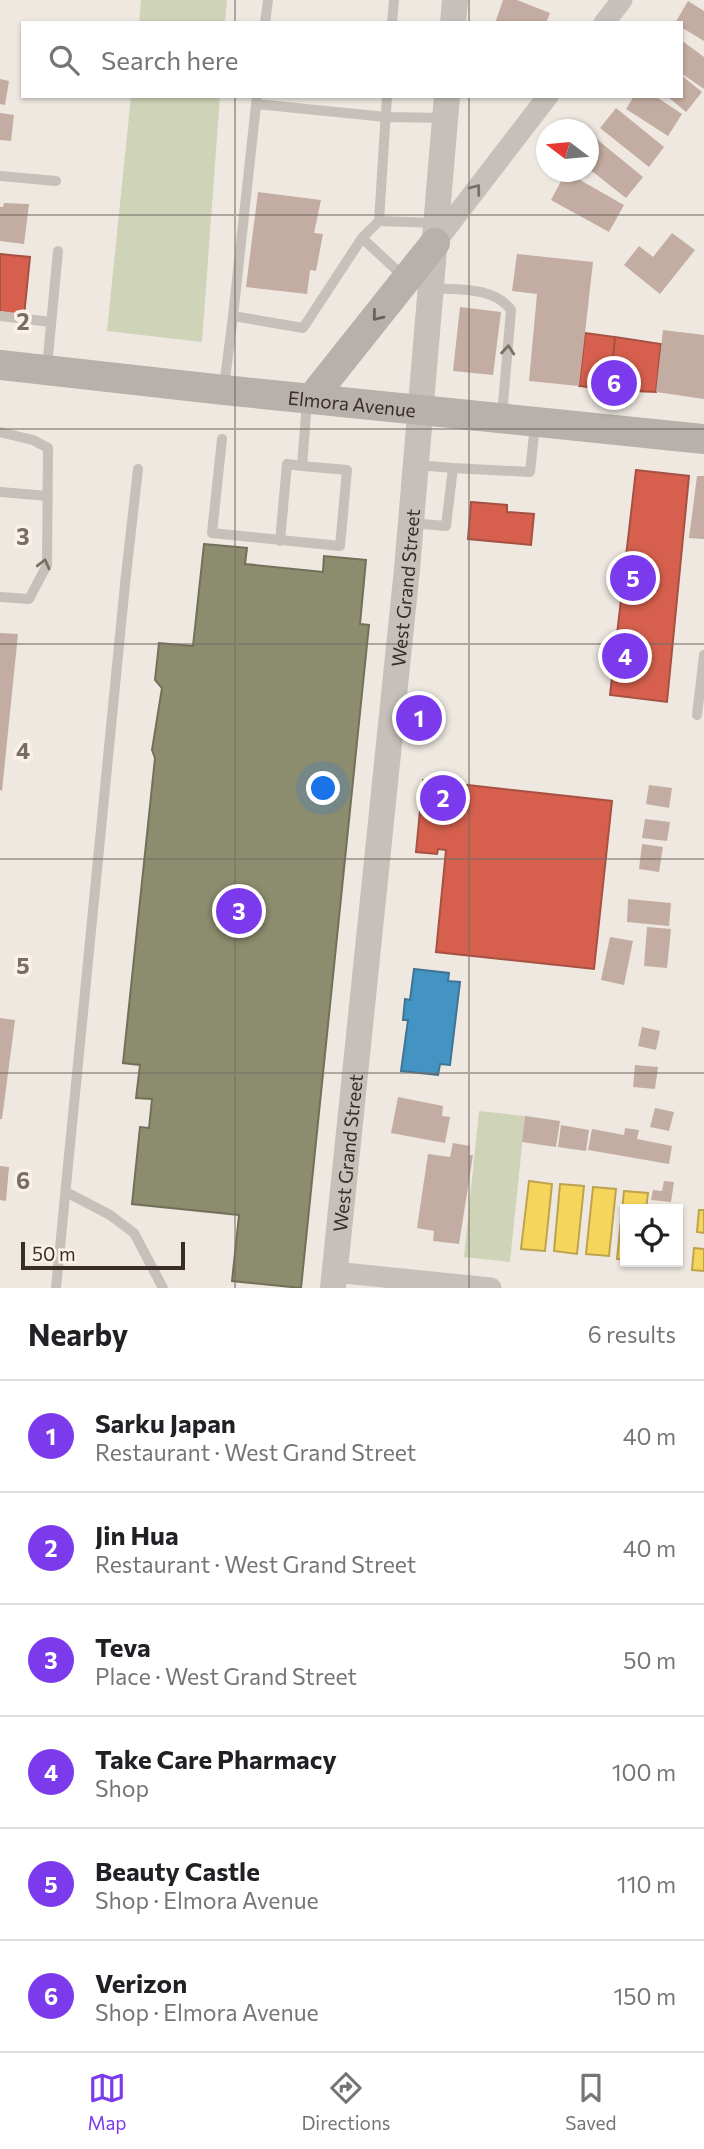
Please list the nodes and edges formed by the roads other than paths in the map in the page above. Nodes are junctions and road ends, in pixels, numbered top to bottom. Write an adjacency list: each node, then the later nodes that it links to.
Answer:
1 (268, 0): 5 (lane)
2 (394, 0): 6 (lane)
3 (455, 0): 7 (street)
4 (622, 0): 8 (street)
5 (265, 21)
6 (393, 21)
7 (453, 21)
8 (606, 21)
9 (387, 98): 13 (lane)
10 (546, 98): 17 (street, one-way to 10)
11 (257, 100): 13 (lane); 22 (lane)
12 (446, 107): 13 (lane); 17 (street)
13 (386, 117): 16 (lane)
14 (0, 176): 15 (lane)
15 (56, 181)
16 (379, 221): 17 (lane); 18 (lane)
17 (436, 233): 20 (main road)
18 (362, 237): 20 (lane); 22 (lane)
19 (58, 251): 23 (lane)
20 (419, 283): 27 (main road, one-way to 27); 28 (street, West Grand Street); 29 (lane, one-way to 20)
21 (0, 316): 23 (lane)
22 (233, 316): 26 (lane)
23 (51, 322): 25 (lane)
24 (0, 365): 25 (main road, Elmora Avenue)
25 (47, 370): 26 (main road, Elmora Avenue)
26 (224, 390): 27 (main road, Elmora Avenue)
27 (309, 399): 28 (main road, Elmora Avenue); 35 (lane)
28 (421, 410): 29 (main road, Elmora Avenue); 34 (street, West Grand Street)
29 (502, 418): 30 (main road, Elmora Avenue)
30 (536, 422): 33 (main road, Elmora Avenue); 36 (lane)
31 (0, 432): 39 (lane)
32 (222, 439): 41 (lane)
33 (704, 439)
34 (416, 465): 36 (lane); 40 (street, West Grand Street)
35 (302, 466): 41 (lane); 41 (lane)
36 (453, 468): 40 (lane)
37 (138, 469): 45 (lane)
38 (0, 492): 39 (lane)
39 (48, 495): 42 (lane, one-way to 39)
40 (411, 523): 46 (street, West Grand Street)
41 (280, 541)
42 (0, 597)
43 (704, 655): 44 (lane)
44 (697, 715)
45 (65, 1192): 47 (lane); 48 (lane)
46 (333, 1280): 49 (street)
47 (56, 1288)
48 (163, 1288)
49 (491, 1288)

